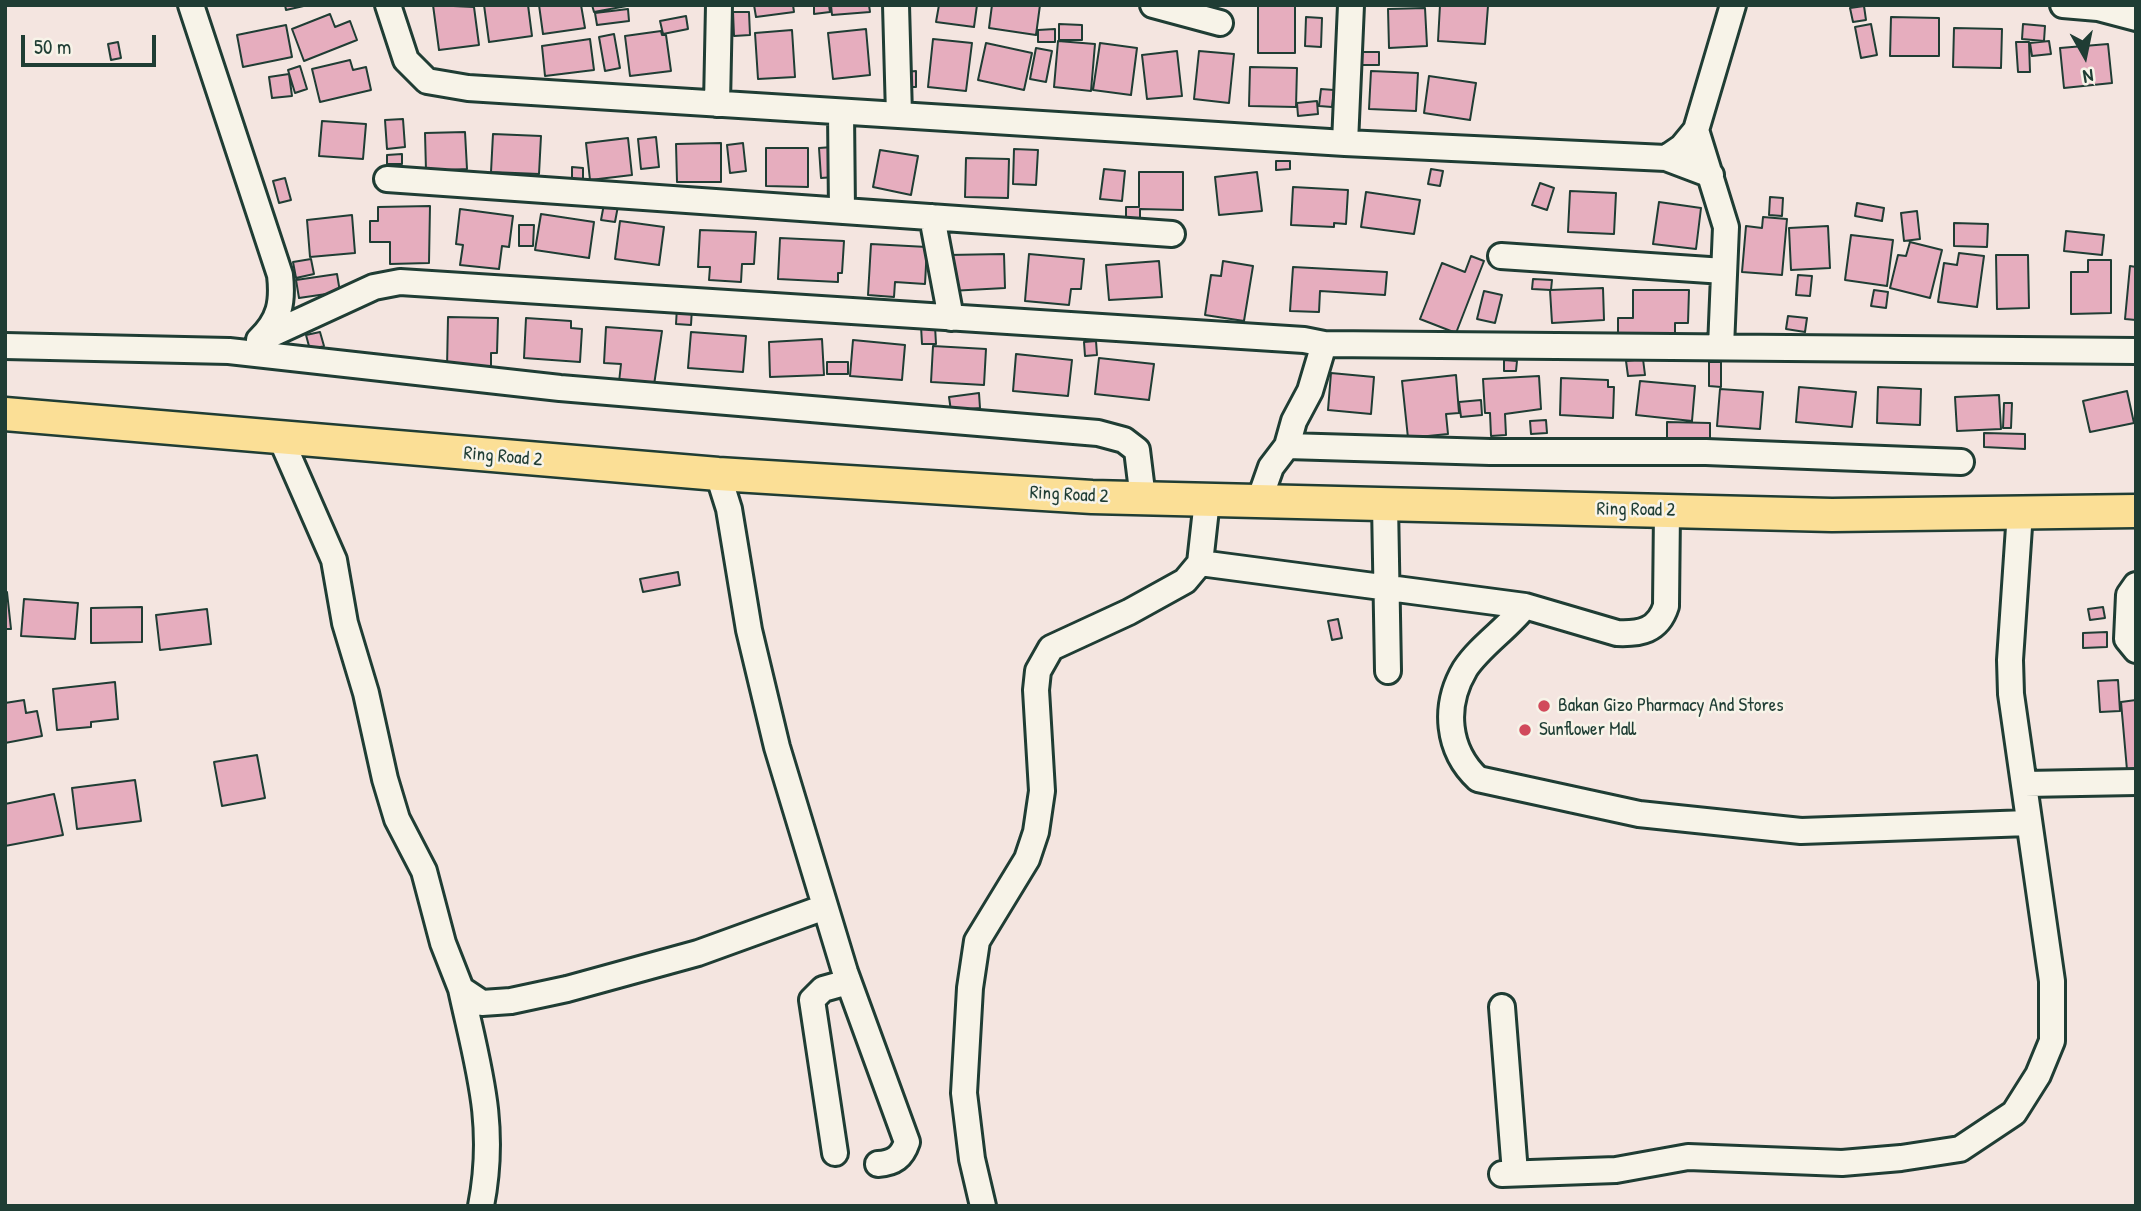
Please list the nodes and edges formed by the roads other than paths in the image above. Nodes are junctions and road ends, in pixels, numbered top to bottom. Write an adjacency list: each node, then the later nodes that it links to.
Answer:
1 (191, 5): 26 (street)
2 (388, 5): 12 (street)
3 (719, 5): 12 (street)
4 (895, 5): 14 (street)
5 (1153, 5): 11 (street)
6 (1351, 5): 16 (street)
7 (1733, 5): 15 (street)
8 (2063, 5): 9 (street)
9 (2098, 7): 10 (street)
10 (2136, 18)
11 (1220, 23)
12 (717, 104): 13 (street)
13 (841, 112): 14 (street); 20 (street)
14 (899, 116): 16 (street)
15 (1696, 130): 17 (street); 18 (street)
16 (1345, 143): 17 (street)
17 (1666, 158): 18 (street)
18 (1711, 175): 24 (street)
19 (387, 179): 20 (street)
20 (842, 211): 21 (street)
21 (932, 217): 22 (street); 25 (street)
22 (1172, 234)
23 (1501, 256): 24 (street)
24 (1724, 271): 29 (street)
25 (951, 318): 26 (street); 27 (street)
26 (261, 339): 30 (street)
27 (1324, 344): 29 (street); 34 (street)
28 (5, 346): 30 (street)
29 (1721, 347): 31 (street)
30 (229, 351): 37 (street)
31 (2136, 351)
32 (5, 414): 33 (main road, Ring Road 2)
33 (281, 439): 36 (main road, Ring Road 2); 55 (street)
34 (1287, 446): 35 (street); 39 (street)
35 (1961, 462)
36 (718, 474): 37 (main road, Ring Road 2); 53 (street)
37 (1143, 499): 38 (main road, Ring Road 2)
38 (1207, 500): 39 (main road, Ring Road 2); 44 (street)
39 (1259, 501): 40 (main road, Ring Road 2)
40 (1385, 505): 41 (main road, Ring Road 2); 46 (street)
41 (1667, 511): 43 (main road, Ring Road 2); 47 (street)
42 (2136, 511): 43 (main road, Ring Road 2)
43 (2020, 512): 51 (street)
44 (1200, 563): 46 (street); 60 (street)
45 (2136, 585): 48 (street)
46 (1386, 587): 47 (street); 49 (street)
47 (1525, 606): 52 (street)
48 (2136, 650)
49 (1388, 671)
50 (2136, 782): 51 (street)
51 (2025, 783): 52 (street)
52 (2029, 823): 56 (street)
53 (825, 907): 54 (street); 55 (street)
54 (848, 982): 57 (street); 58 (street)
55 (461, 989): 59 (street)
56 (1502, 1007)
57 (835, 1153)
58 (877, 1164)
59 (481, 1206)
60 (983, 1206)

